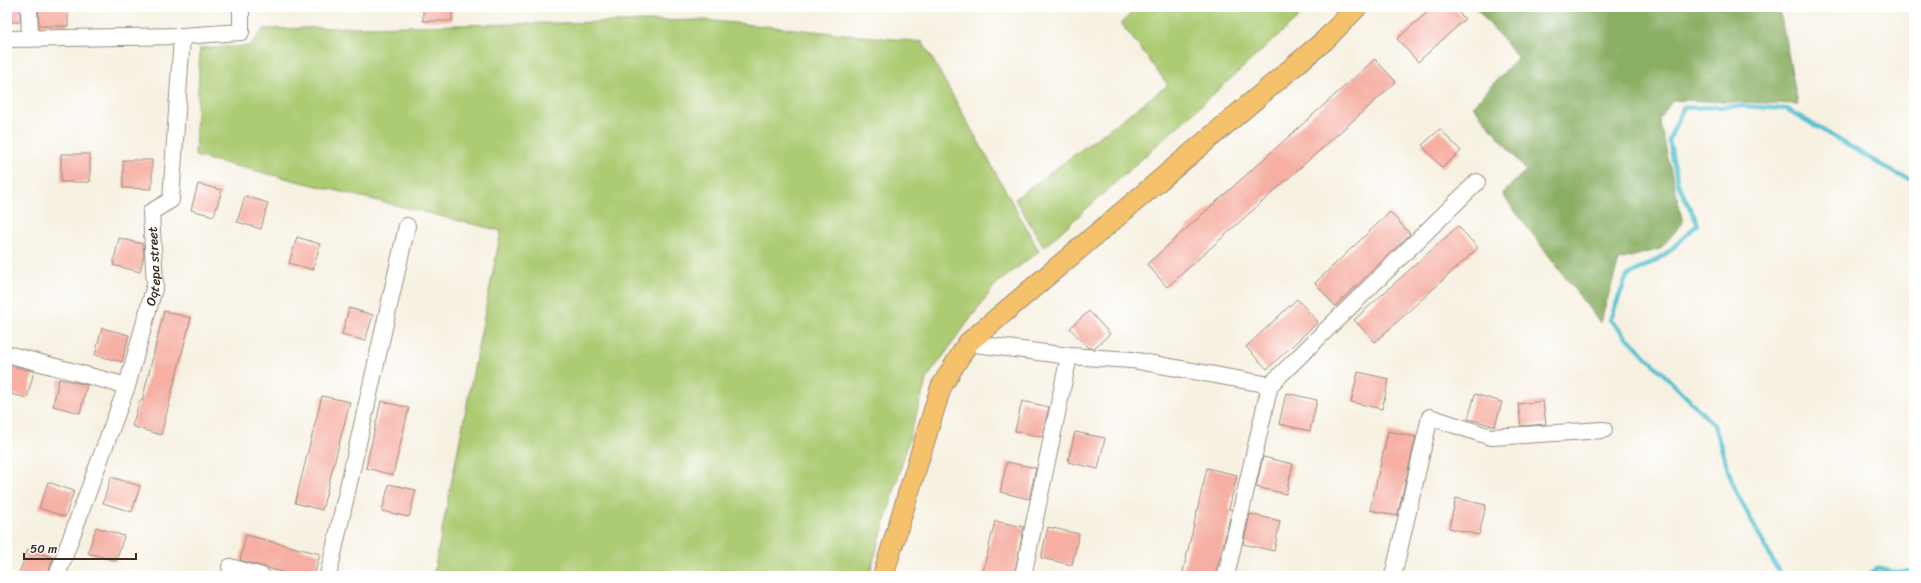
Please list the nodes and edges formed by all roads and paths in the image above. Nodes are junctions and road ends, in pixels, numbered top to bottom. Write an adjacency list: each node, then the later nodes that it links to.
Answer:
1 (29, 7): 6 (street)
2 (241, 7): 4 (street)
3 (1358, 7): 9 (main road)
4 (182, 36): 6 (street); 13 (street, Oqtepa street)
5 (7, 39): 6 (street)
6 (30, 39)
7 (1478, 182): 12 (street)
8 (407, 226): 18 (street)
9 (968, 343): 11 (street); 19 (main road)
10 (7, 354): 13 (street)
11 (1069, 356): 12 (street); 20 (street)
12 (1270, 385): 21 (street)
13 (127, 386): 16 (street, Oqtepa street)
14 (1604, 430): 22 (street)
15 (230, 567): 17 (street)
16 (57, 576)
17 (262, 576)
18 (328, 576)
19 (883, 576)
20 (1023, 576)
21 (1226, 576)
22 (1394, 576)

